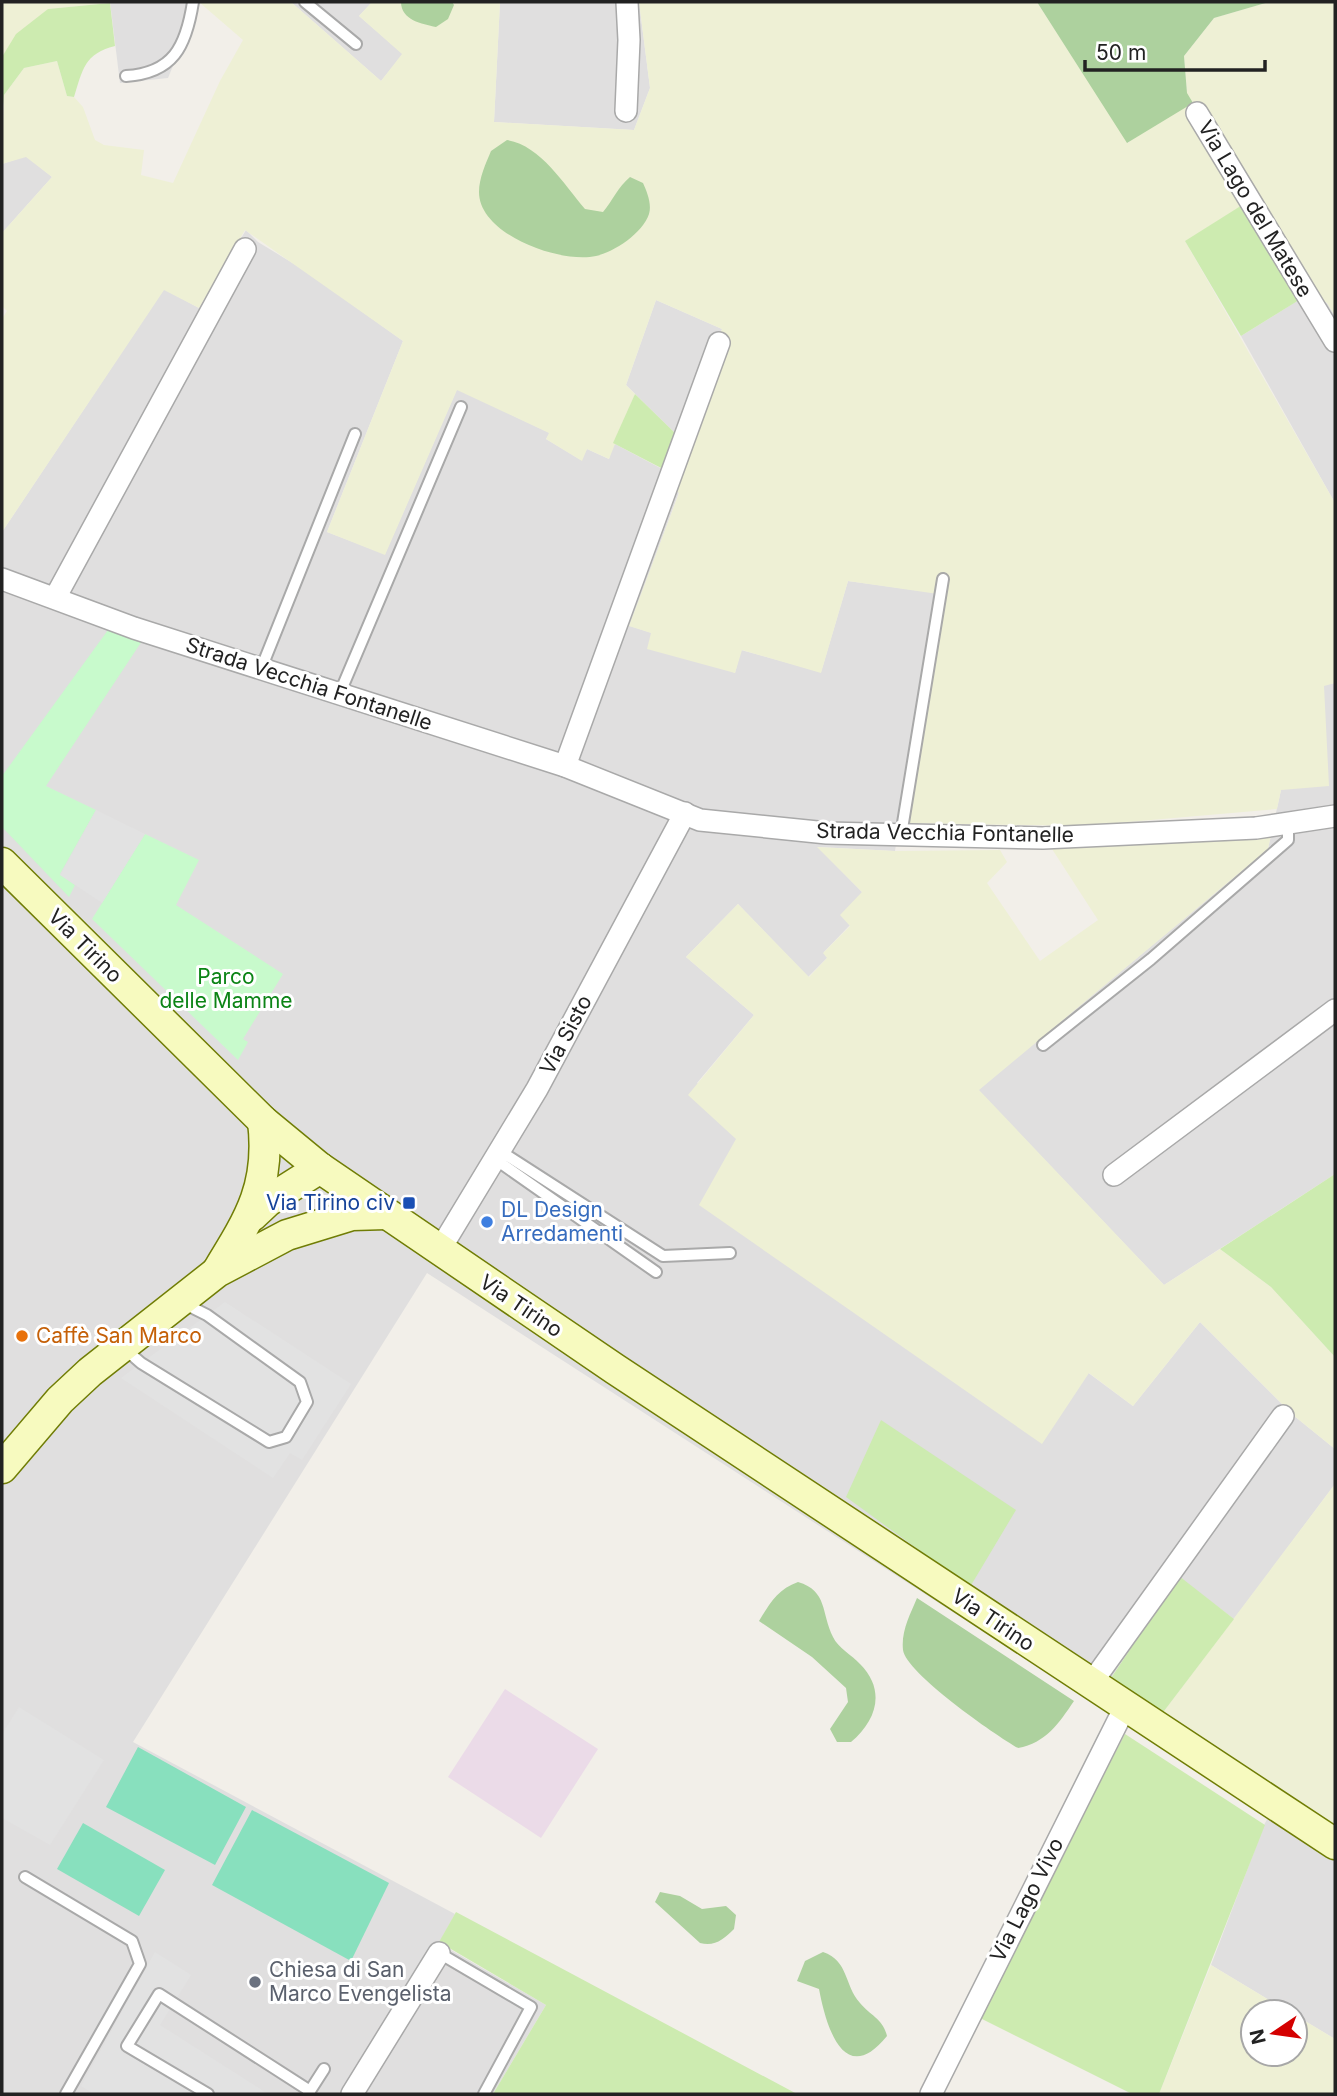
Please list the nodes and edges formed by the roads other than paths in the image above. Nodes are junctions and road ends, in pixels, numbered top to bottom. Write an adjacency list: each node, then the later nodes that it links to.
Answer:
1 (193, 2): 5 (lane)
2 (305, 2): 4 (lane)
3 (626, 2): 6 (street)
4 (356, 44)
5 (126, 76)
6 (626, 111)
7 (1197, 113): 9 (street, Via Lago del Matese)
8 (245, 249): 15 (street)
9 (1335, 341)
10 (719, 343): 18 (street)
11 (461, 407): 17 (lane)
12 (355, 434): 16 (lane)
13 (2, 579): 15 (street, Strada Vecchia Fontanelle)
14 (943, 579): 22 (lane)
15 (55, 598): 16 (street, Strada Vecchia Fontanelle)
16 (261, 669): 17 (street, Strada Vecchia Fontanelle)
17 (339, 695): 18 (street, Strada Vecchia Fontanelle)
18 (565, 766): 19 (street, Strada Vecchia Fontanelle)
19 (685, 813): 22 (street, Strada Vecchia Fontanelle); 27 (street, Via Sisto)
20 (1335, 816): 21 (street, Strada Vecchia Fontanelle)
21 (1288, 823): 22 (street, Strada Vecchia Fontanelle); 25 (lane)
22 (901, 835)
23 (2, 863): 26 (street, Via Tirino)
24 (1335, 1010): 29 (street)
25 (1043, 1045)
26 (263, 1121): 28 (street, Via Tirino); 31 (street)
27 (497, 1155): 33 (street, Via Sisto); 34 (lane); 36 (lane)
28 (320, 1168): 30 (street, Via Tirino); 31 (street); 32 (street)
29 (1114, 1175)
30 (386, 1214): 32 (street); 33 (street, Via Tirino)
31 (249, 1219): 35 (street)
32 (287, 1235): 35 (street)
33 (439, 1251): 41 (street, Via Tirino)
34 (730, 1253)
35 (217, 1272): 37 (street)
36 (656, 1272)
37 (181, 1302): 38 (street); 38 (lane)
38 (123, 1347): 40 (street)
39 (1283, 1416): 41 (street)
40 (2, 1468)
41 (1090, 1685): 42 (street, Via Tirino)
42 (1125, 1707): 43 (street, Via Tirino); 52 (street, Via Lago Vivo)
43 (1335, 1844)
44 (24, 1877): 48 (lane)
45 (439, 1953): 50 (street); 51 (lane)
46 (324, 2069): 47 (lane)
47 (309, 2093): 49 (lane)
48 (66, 2094)
49 (208, 2094)
50 (352, 2094)
51 (484, 2094)
52 (931, 2094)

